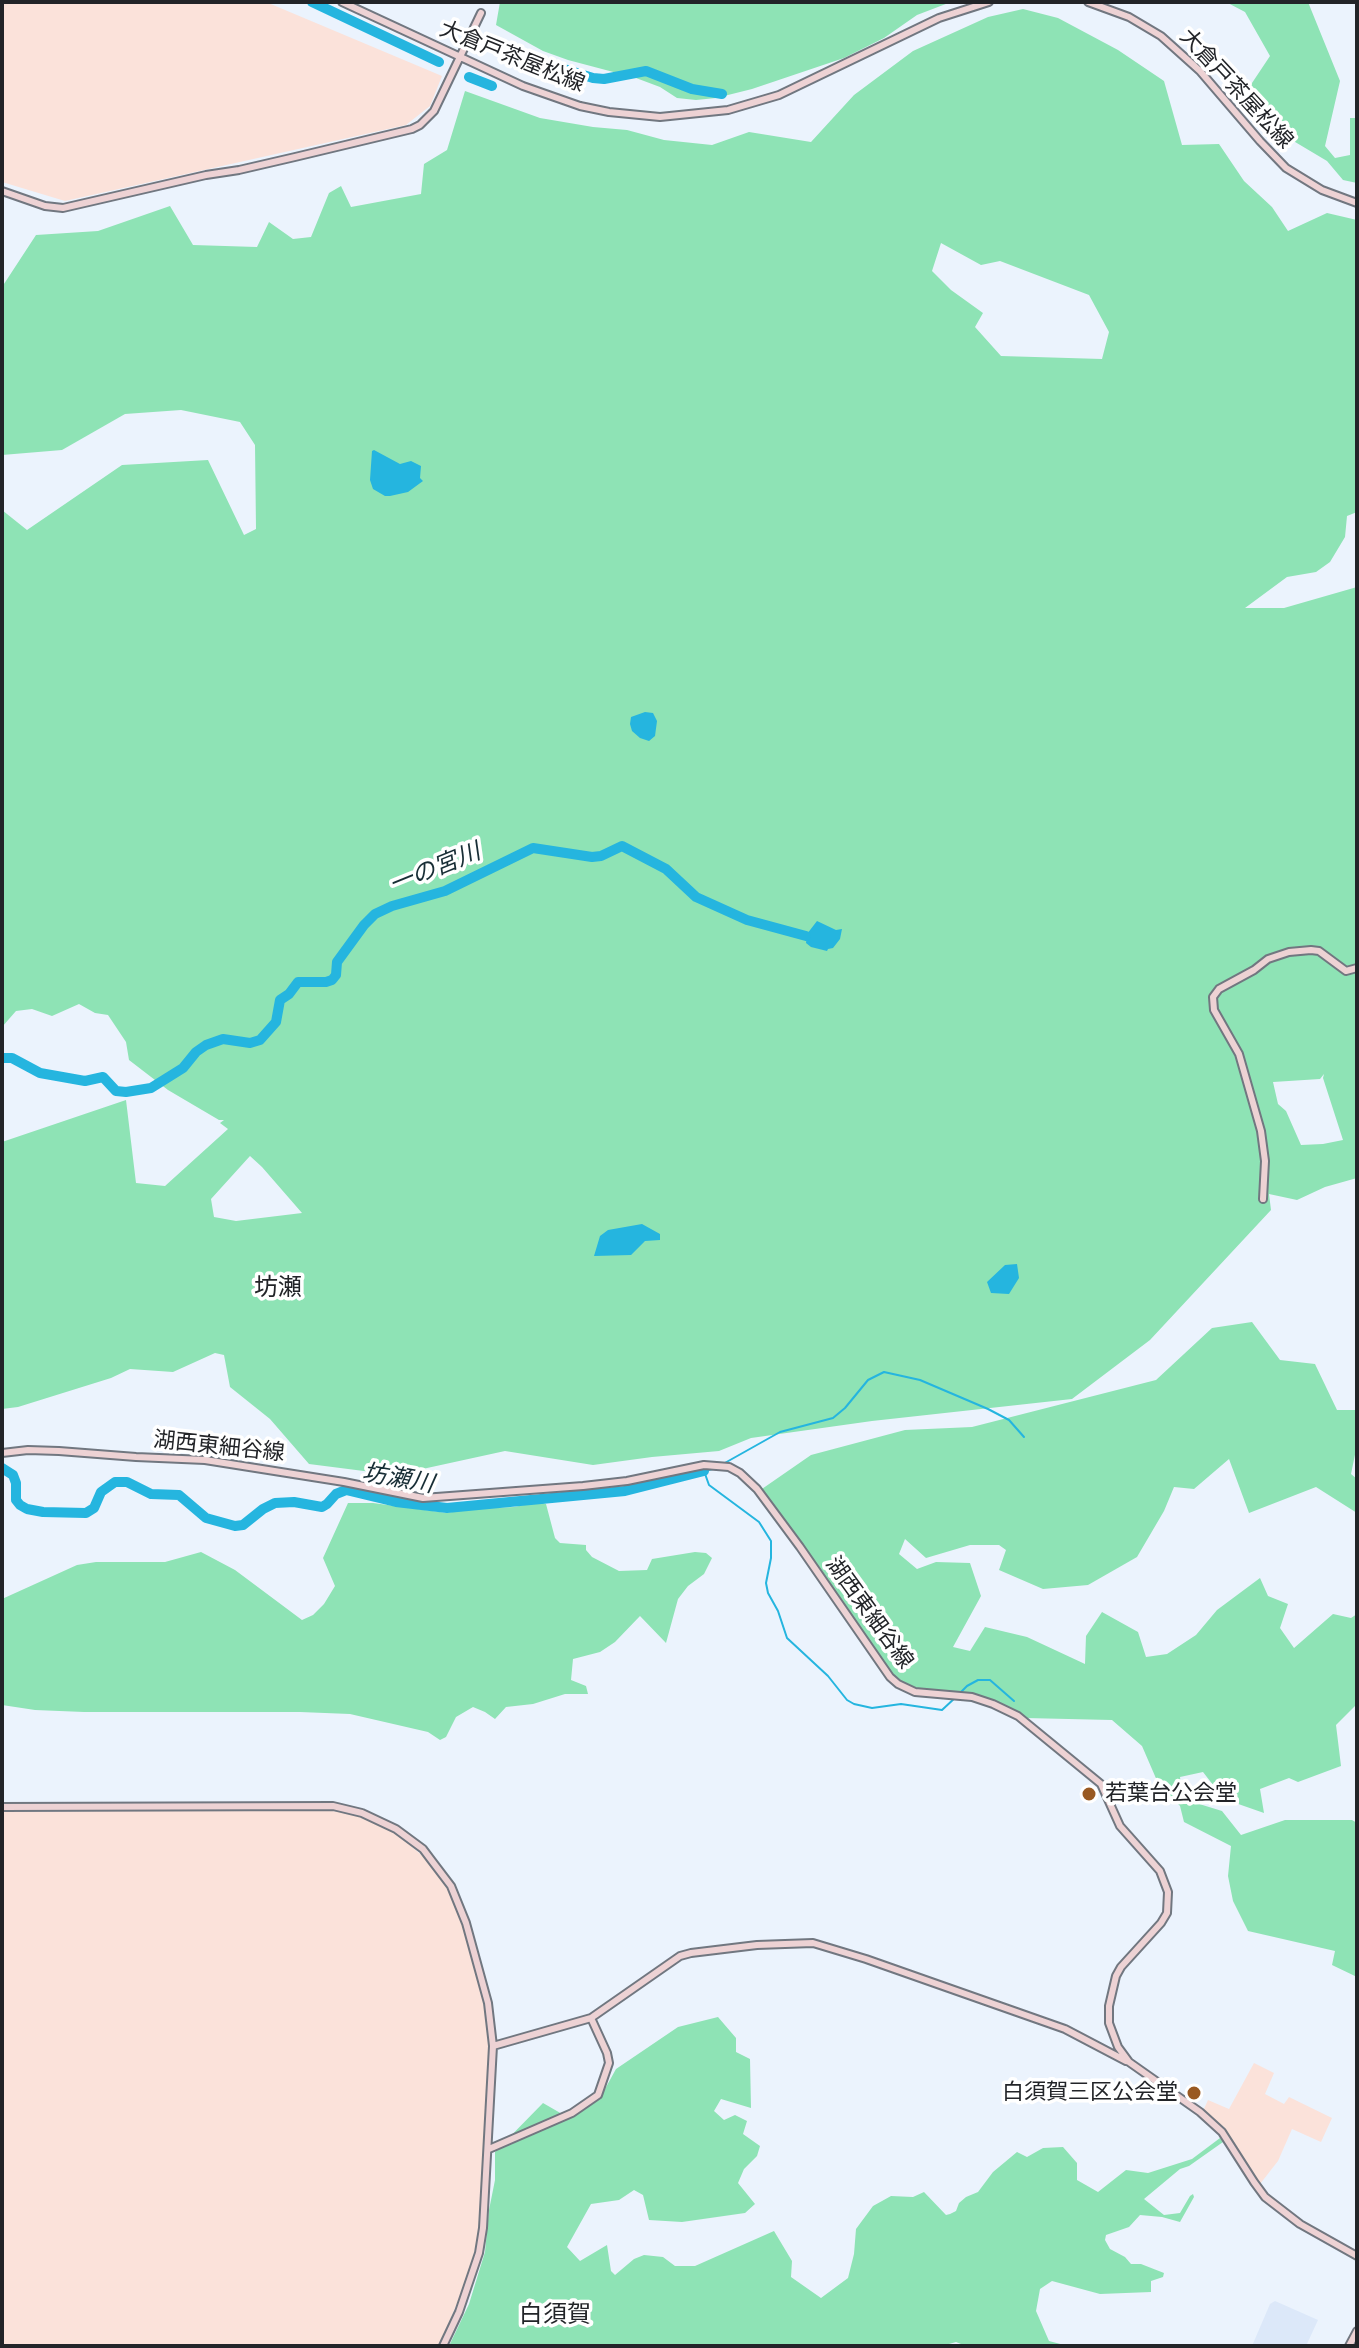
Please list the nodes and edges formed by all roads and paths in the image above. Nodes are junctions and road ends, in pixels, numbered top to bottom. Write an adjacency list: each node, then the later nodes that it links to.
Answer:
1 (342, 2): 5 (street, 大倉戸茶屋松線)
2 (989, 2): 5 (street, 大倉戸茶屋松線)
3 (1088, 2): 7 (street, 大倉戸茶屋松線)
4 (481, 13): 5 (street)
5 (461, 57): 6 (street)
6 (2, 191)
7 (1357, 203)
8 (1357, 968): 9 (street)
9 (1263, 1199)
10 (2, 1453): 14 (street, 湖西東細谷線)
11 (2, 1807): 13 (street)
12 (591, 2018): 13 (street); 14 (street); 15 (street)
13 (493, 2046): 15 (street)
14 (1129, 2062): 16 (street, 湖西東細谷線)
15 (489, 2149): 18 (street)
16 (1357, 2256)
17 (1357, 2331): 19 (street)
18 (443, 2346)
19 (1349, 2346)

